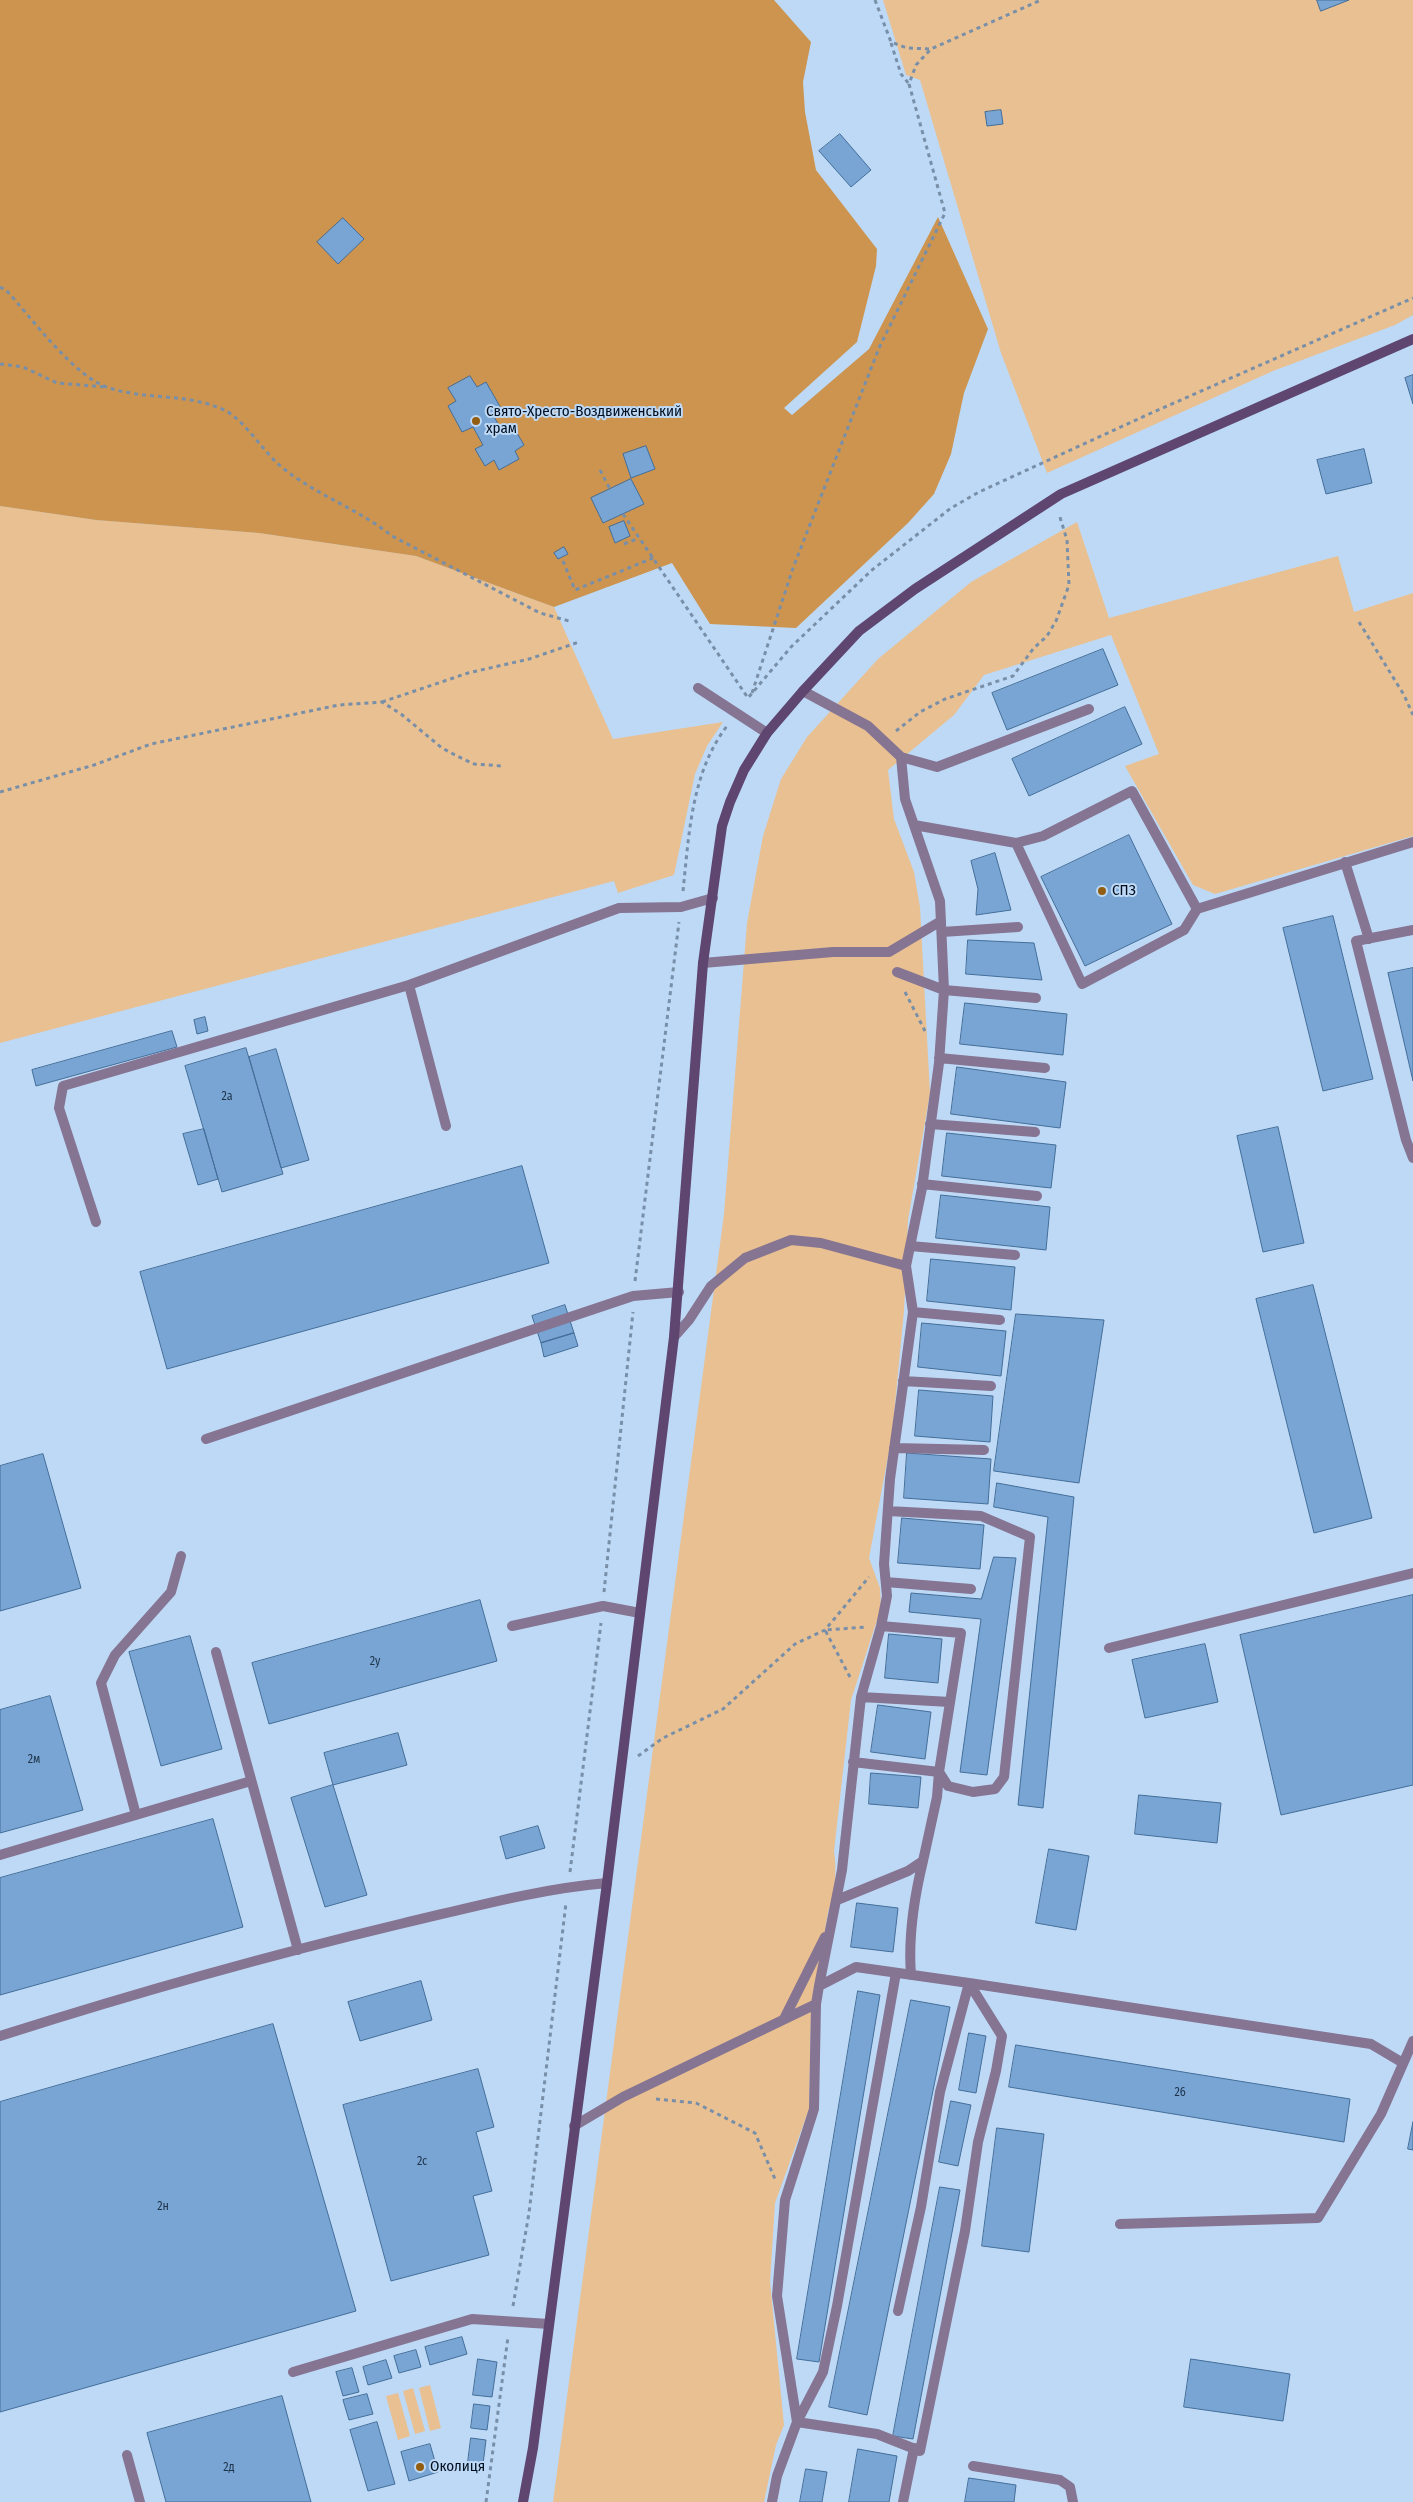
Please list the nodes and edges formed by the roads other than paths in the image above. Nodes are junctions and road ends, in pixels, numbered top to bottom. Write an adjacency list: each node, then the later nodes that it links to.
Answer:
1 (1413, 339): 3 (street)
2 (698, 688): 5 (lane)
3 (803, 691): 5 (street); 6 (lane)
4 (1089, 710): 6 (lane)
5 (767, 733): 11 (street)
6 (901, 757): 7 (lane)
7 (914, 825): 9 (lane); 13 (lane)
8 (1413, 842): 10 (lane)
9 (1016, 843): 12 (lane); 12 (lane)
10 (1345, 862): 12 (lane); 17 (lane)
11 (713, 898): 18 (street); 20 (lane)
12 (1197, 909)
13 (941, 920): 16 (lane); 18 (lane)
14 (1018, 927): 16 (lane)
15 (1413, 930): 17 (lane)
16 (942, 932): 21 (lane)
17 (1369, 939): 28 (lane)
18 (703, 963): 36 (street)
19 (897, 972): 21 (lane)
20 (409, 984): 26 (lane); 32 (lane)
21 (944, 990): 22 (lane); 23 (lane)
22 (1036, 998)
23 (939, 1058): 24 (lane); 25 (lane)
24 (1045, 1068)
25 (930, 1124): 27 (lane); 30 (lane)
26 (446, 1126)
27 (1036, 1132)
28 (1410, 1139): 29 (lane)
29 (1413, 1158)
30 (922, 1184): 31 (lane); 33 (lane)
31 (1037, 1196)
32 (96, 1222)
33 (910, 1246): 34 (lane); 35 (lane)
34 (1015, 1255)
35 (906, 1266): 37 (lane); 39 (lane)
36 (679, 1292): 39 (street); 42 (lane)
37 (913, 1312): 38 (lane); 40 (lane)
38 (1000, 1320)
39 (674, 1337): 50 (street)
40 (902, 1381): 41 (lane); 43 (lane)
41 (991, 1386)
42 (206, 1439)
43 (894, 1448): 44 (lane); 45 (lane)
44 (984, 1450)
45 (888, 1511): 48 (lane); 58 (lane)
46 (181, 1556): 60 (lane)
47 (1413, 1573): 53 (lane)
48 (886, 1582): 49 (lane); 52 (lane)
49 (970, 1589)
50 (640, 1613): 51 (lane); 63 (street)
51 (512, 1626)
52 (881, 1626): 55 (lane); 56 (lane)
53 (1109, 1648)
54 (216, 1652): 59 (lane)
55 (861, 1697): 56 (lane); 57 (lane)
56 (950, 1702): 58 (lane)
57 (853, 1762): 58 (lane); 64 (lane)
58 (939, 1772): 62 (lane)
59 (251, 1780): 60 (lane); 66 (lane)
60 (136, 1815): 61 (lane)
61 (0, 1855)
62 (923, 1861): 64 (lane); 68 (lane)
63 (607, 1883): 66 (lane); 76 (street)
64 (837, 1900): 65 (lane)
65 (832, 1923): 70 (lane); 72 (lane)
66 (298, 1950): 73 (lane)
67 (896, 1973): 68 (lane); 70 (lane); 81 (lane)
68 (911, 1975): 69 (lane)
69 (969, 1983): 75 (lane); 78 (lane); 82 (lane)
70 (819, 1986): 71 (lane)
71 (816, 2004): 72 (lane); 81 (lane)
72 (784, 2019): 76 (lane)
73 (0, 2036)
74 (1413, 2041): 75 (lane)
75 (1403, 2063): 77 (lane)
76 (574, 2126): 79 (street)
77 (1120, 2224)
78 (898, 2311)
79 (549, 2324): 80 (lane); 86 (street)
80 (293, 2372)
81 (797, 2422): 82 (lane); 87 (lane)
82 (914, 2448): 88 (lane)
83 (127, 2455): 85 (lane)
84 (973, 2466): 89 (lane)
85 (140, 2502)
86 (523, 2502)
87 (772, 2502)
88 (903, 2502)
89 (1073, 2502)

